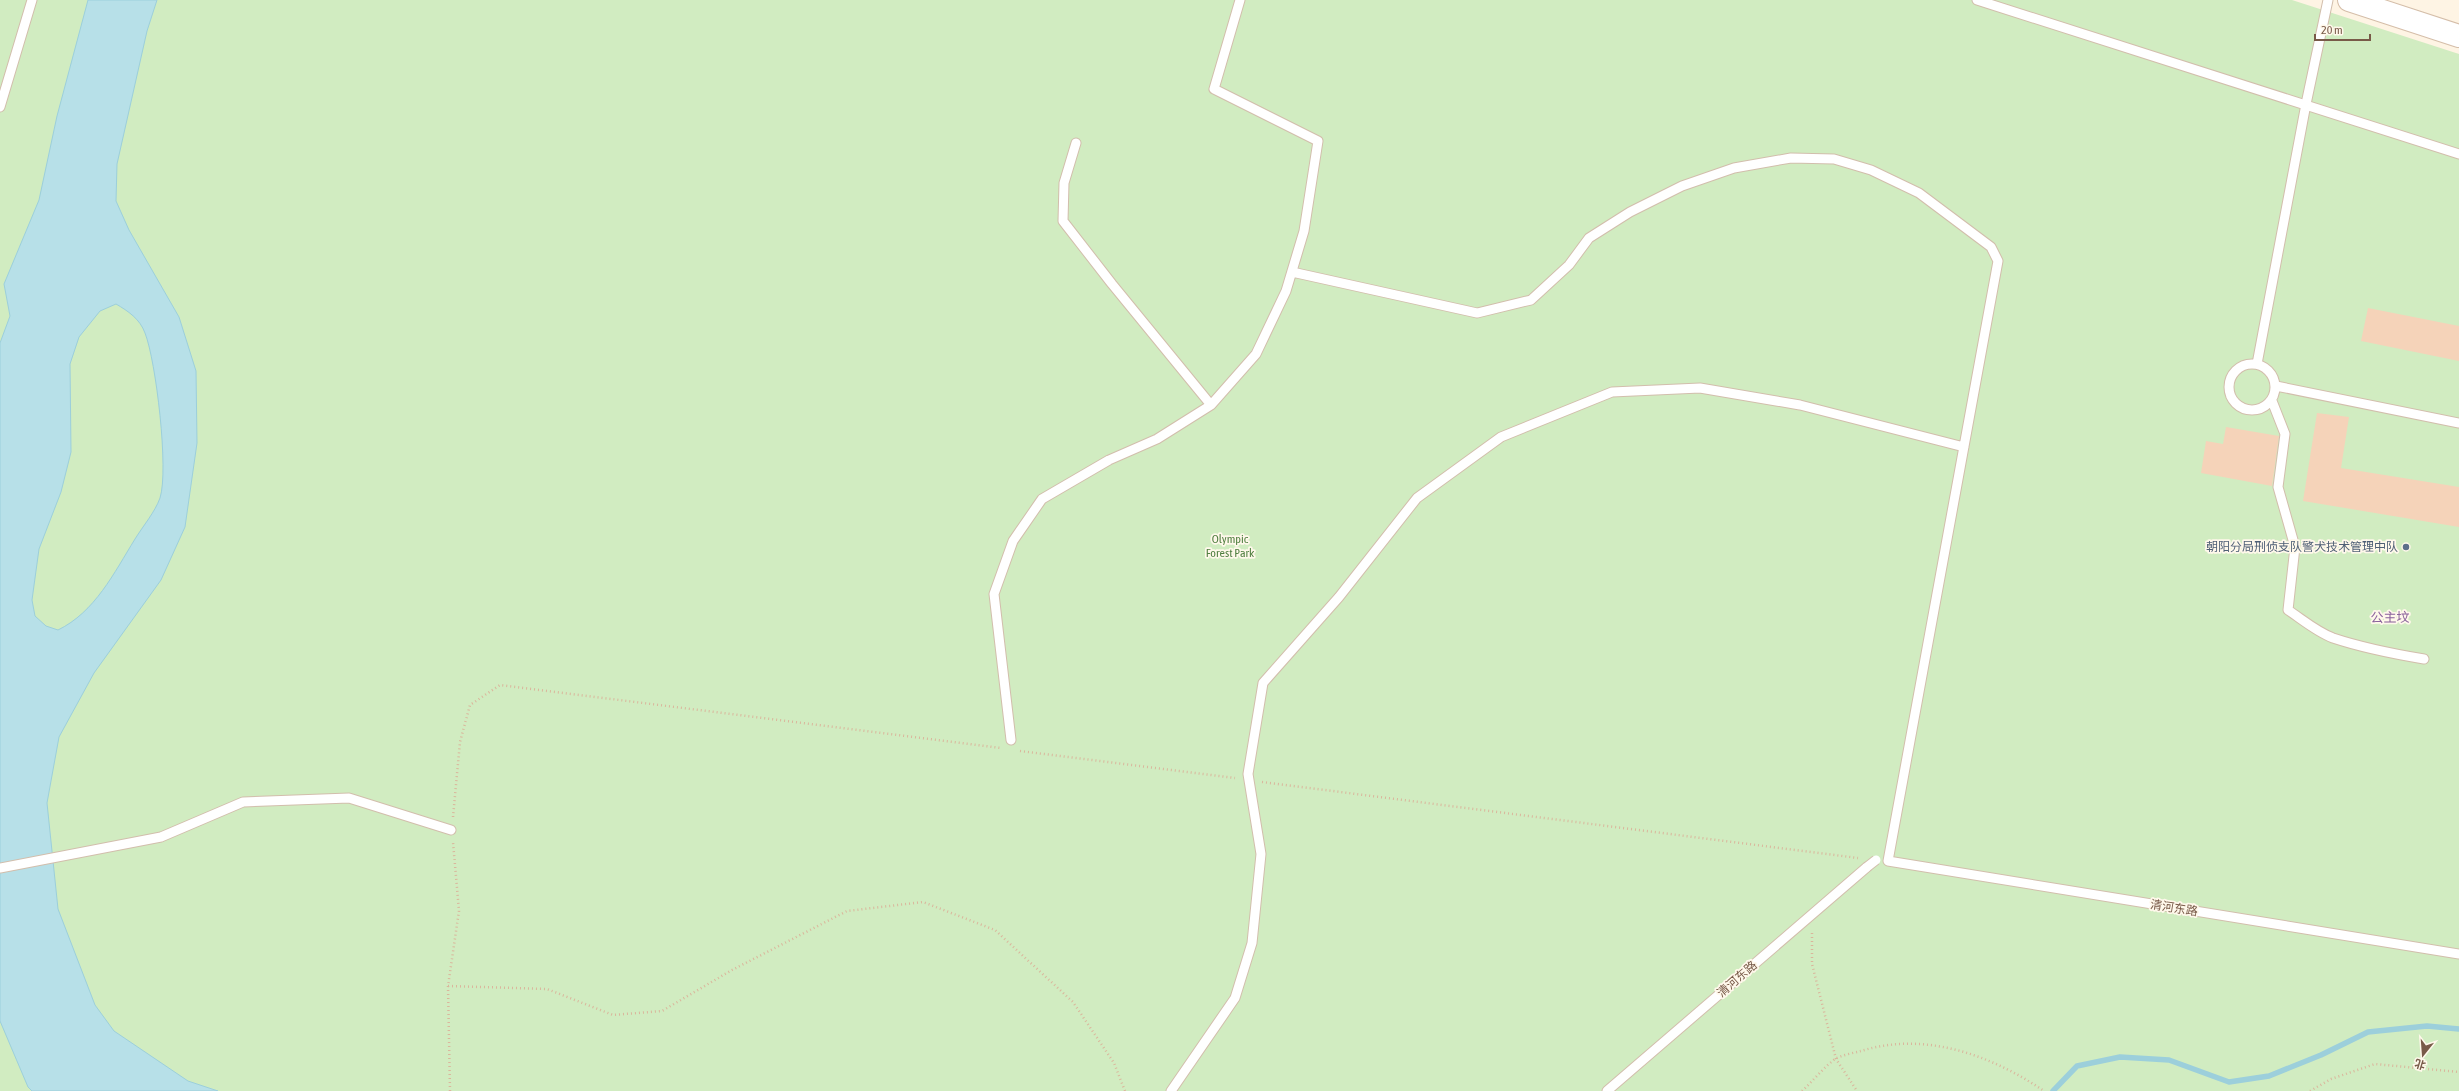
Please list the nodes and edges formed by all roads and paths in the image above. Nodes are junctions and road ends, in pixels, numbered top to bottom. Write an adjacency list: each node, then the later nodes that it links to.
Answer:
1 (32, 0): 7 (lane)
2 (1240, 0): 11 (lane)
3 (1977, 0): 8 (lane)
4 (2328, 0): 8 (lane)
5 (2349, 0): 6 (street)
6 (2459, 36)
7 (1, 102)
8 (2306, 104): 10 (lane); 12 (lane)
9 (1076, 144): 15 (lane)
10 (2459, 154)
11 (1292, 272): 15 (lane); 17 (lane)
12 (2257, 364): 13 (lane); 14 (lane)
13 (2276, 386): 14 (lane); 16 (lane)
14 (2272, 401): 18 (lane)
15 (1211, 404): 19 (lane)
16 (2459, 423)
17 (1964, 447): 22 (lane); 25 (lane)
18 (2424, 660)
19 (1011, 740)
20 (1004, 749): 23 (path)
21 (1012, 750): 22 (path)
22 (1248, 780): 25 (path); 34 (lane)
23 (452, 830): 26 (lane); 29 (path)
24 (1876, 860): 27 (lane, 清河东路, bridge)
25 (1888, 862): 28 (lane, 清河东路)
26 (0, 868)
27 (1812, 914): 30 (path); 35 (lane, 清河东路)
28 (2459, 954)
29 (448, 986): 32 (path); 33 (path)
30 (1836, 1059): 36 (path); 37 (path); 38 (path)
31 (2459, 1072): 39 (path)
32 (450, 1091)
33 (1125, 1091)
34 (1171, 1091)
35 (1607, 1091)
36 (1802, 1091)
37 (1857, 1091)
38 (2044, 1091)
39 (2310, 1091)

